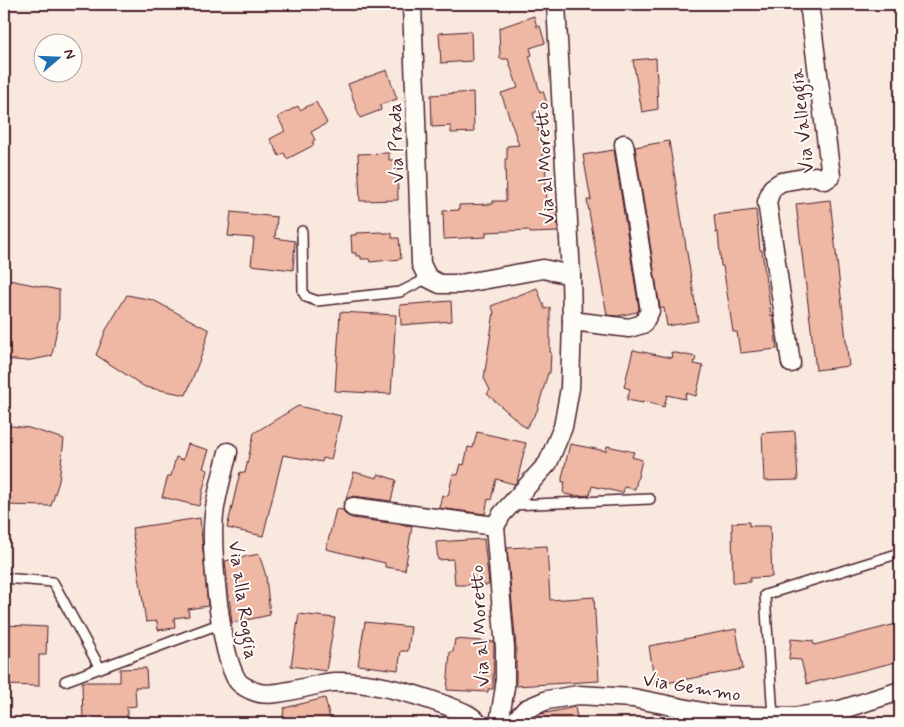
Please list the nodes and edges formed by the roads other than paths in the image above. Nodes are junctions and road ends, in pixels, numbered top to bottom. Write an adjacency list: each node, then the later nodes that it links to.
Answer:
1 (412, 4): 7 (street, Via Prada)
2 (556, 4): 6 (street, Via al Moretto)
3 (807, 4): 9 (street, Via Valleggia)
4 (624, 144): 8 (street)
5 (302, 231): 7 (lane)
6 (571, 275): 7 (street); 8 (street, Via al Moretto)
7 (428, 278)
8 (572, 320): 12 (street, Via al Moretto)
9 (791, 362)
10 (228, 452): 17 (street, Via alla Roggia)
11 (650, 499): 12 (lane)
12 (511, 504): 14 (street, Via al Moretto)
13 (353, 507): 14 (street)
14 (495, 526): 23 (street, Via al Moretto)
15 (900, 553): 21 (lane)
16 (4, 578): 18 (lane)
17 (222, 623): 18 (lane); 22 (street, Via alla Roggia)
18 (100, 668): 19 (lane)
19 (65, 682)
20 (900, 691): 21 (street, Via Gemmo)
21 (773, 716): 24 (street, Via Gemmo)
22 (478, 723)
23 (499, 723)
24 (513, 723)

